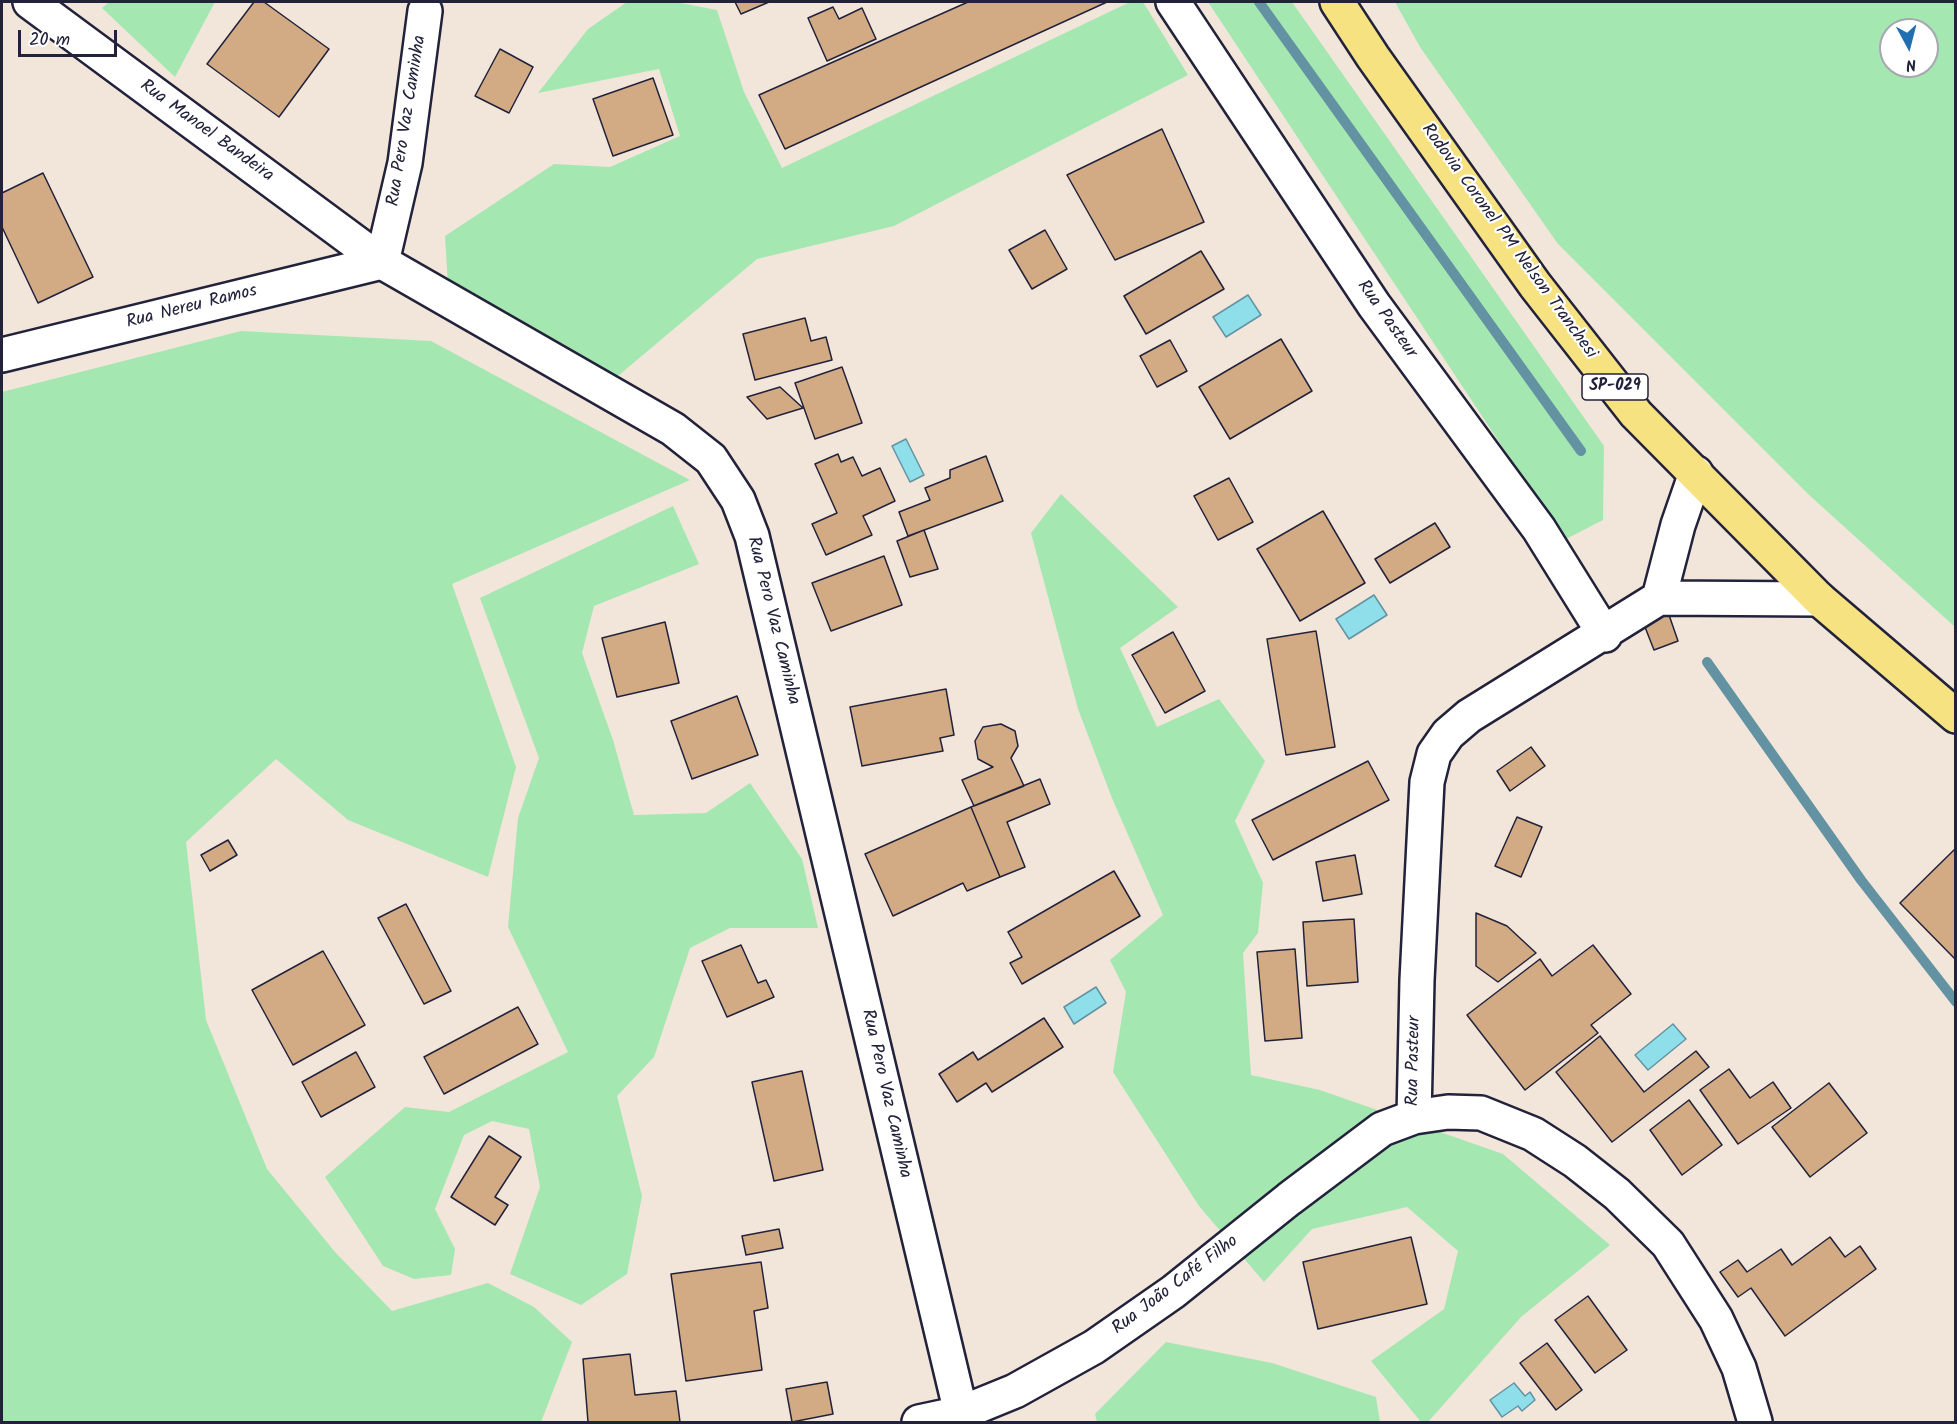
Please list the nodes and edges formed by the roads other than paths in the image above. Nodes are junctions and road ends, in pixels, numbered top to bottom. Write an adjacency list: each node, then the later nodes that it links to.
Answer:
1 (30, 2): 5 (street, Rua Manoel Bandeira)
2 (1173, 2): 10 (street, Rua Pasteur)
3 (1337, 2): 7 (highway, Rodovia Coronel PM Nelson Tranchesi / SP-029)
4 (425, 10): 5 (street, Rua Pero Vaz Caminha)
5 (382, 262): 6 (street, Rua Nereu Ramos); 13 (street, Rua Pero Vaz Caminha)
6 (2, 355)
7 (1696, 473): 8 (street); 9 (highway, Rodovia Coronel PM Nelson Tranchesi / SP-029)
8 (1659, 598): 9 (street); 10 (street, Rua Pasteur)
9 (1819, 599): 11 (highway, Rodovia Coronel PM Nelson Tranchesi / SP-029)
10 (1605, 635): 12 (street, Rua Pasteur)
11 (1956, 716)
12 (1414, 1116): 13 (street, Rua João Café Filho); 15 (street, Rua Pasteur)
13 (961, 1413): 14 (street, Rua João Café Filho)
14 (919, 1422)
15 (1755, 1422)

